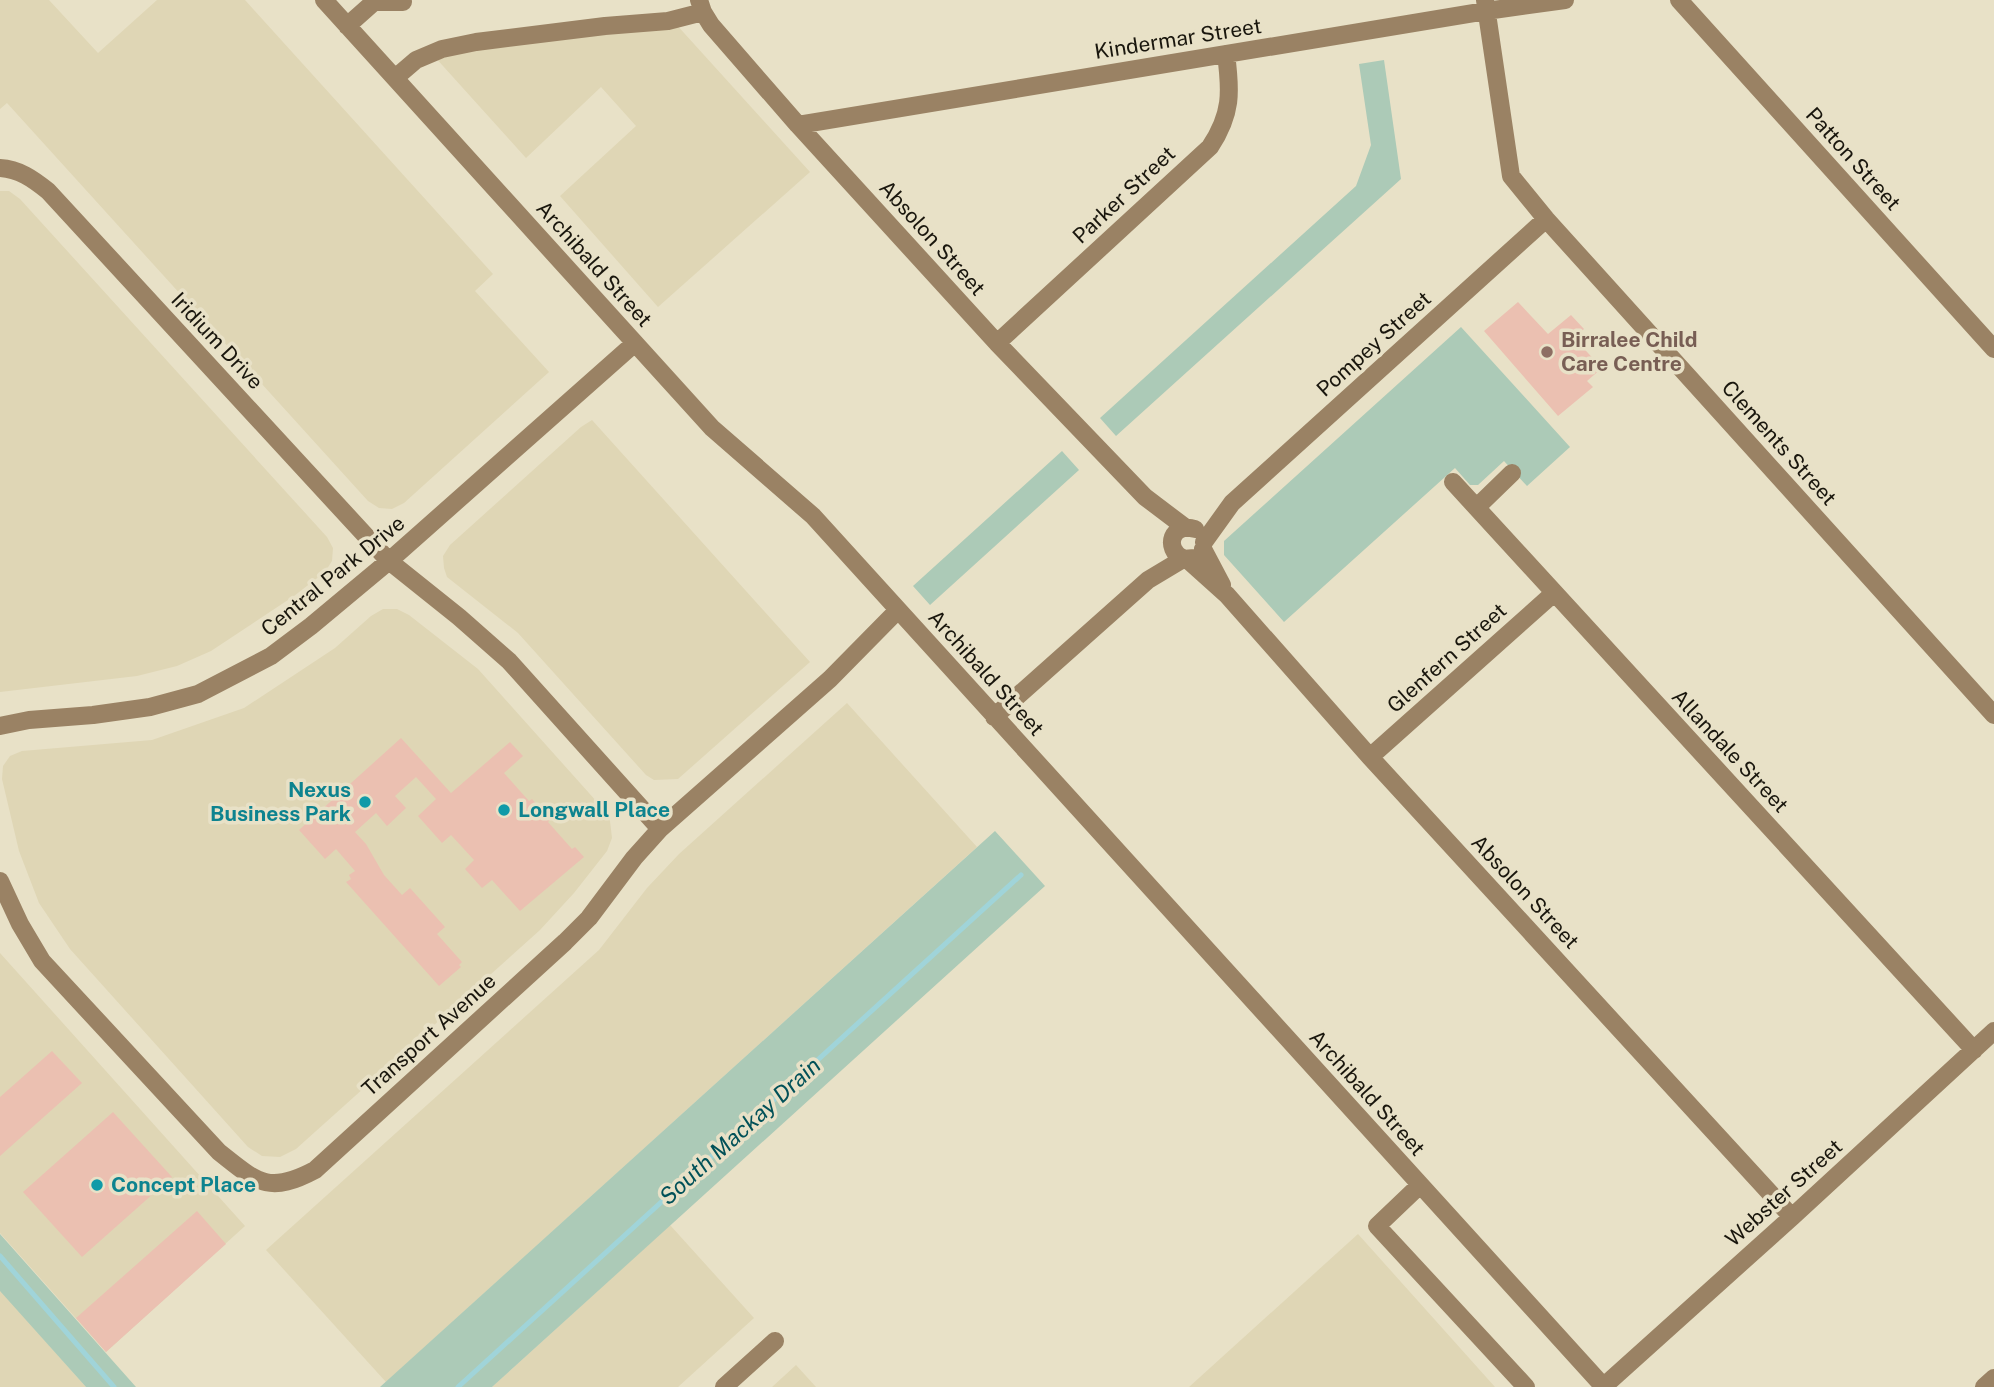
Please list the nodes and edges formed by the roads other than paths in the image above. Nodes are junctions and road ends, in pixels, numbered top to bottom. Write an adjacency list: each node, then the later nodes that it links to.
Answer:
1 (324, 0): 8 (street, Archibald Street)
2 (1565, 0): 7 (street, Kindermar Street)
3 (1679, 0): 16 (street, Patton Street)
4 (374, 1): 5 (street); 8 (street)
5 (403, 2)
6 (701, 6): 10 (street); 11 (street, Absolon Street)
7 (1486, 6): 9 (street, Kindermar Street); 13 (street, Clements Street)
8 (347, 26): 10 (street, Archibald Street)
9 (1226, 54): 11 (street, Kindermar Street); 15 (street, Parker Street)
10 (395, 78): 14 (street, Archibald Street)
11 (798, 125): 15 (street, Absolon Street)
12 (0, 168): 25 (street, Iridium Drive)
13 (1546, 219): 20 (street, Pompey Street); 29 (street, Clements Street)
14 (635, 343): 25 (street, Central Park Drive); 28 (street, Archibald Street)
15 (997, 343): 19 (street, Absolon Street)
16 (1994, 349)
17 (1512, 473): 21 (street)
18 (1453, 482): 21 (street, Allandale Street)
19 (1145, 497): 22 (street, Absolon Street); 24 (street, Absolon Street)
20 (1232, 503): 22 (street, Pompey Street); 23 (street, Pompey Street)
21 (1477, 508): 26 (street, Allandale Street)
22 (1188, 528): 23 (street); 24 (street)
23 (1204, 545): 24 (street); 27 (street, Absolon Street)
24 (1179, 552): 27 (street, Absolon Street); 30 (street)
25 (389, 561): 31 (street, Central Park Drive); 33 (street)
26 (1553, 593): 32 (street, Glenfern Street); 36 (street, Allandale Street)
27 (1227, 595): 32 (street, Absolon Street)
28 (898, 610): 30 (street, Archibald Street); 33 (street, Transport Avenue)
29 (1994, 715)
30 (994, 717): 37 (street, Archibald Street)
31 (0, 726)
32 (1370, 758): 38 (street, Absolon Street)
33 (660, 830): 34 (street, Transport Avenue)
34 (0, 881)
35 (1994, 1031): 36 (street, Webster Street)
36 (1974, 1050): 38 (street, Webster Street)
37 (1420, 1185): 42 (street); 43 (street, Archibald Street)
38 (1792, 1217): 43 (street, Webster Street)
39 (775, 1341): 41 (street)
40 (1994, 1378): 44 (street)
41 (724, 1387)
42 (1526, 1387)
43 (1603, 1387)
44 (1984, 1387)

